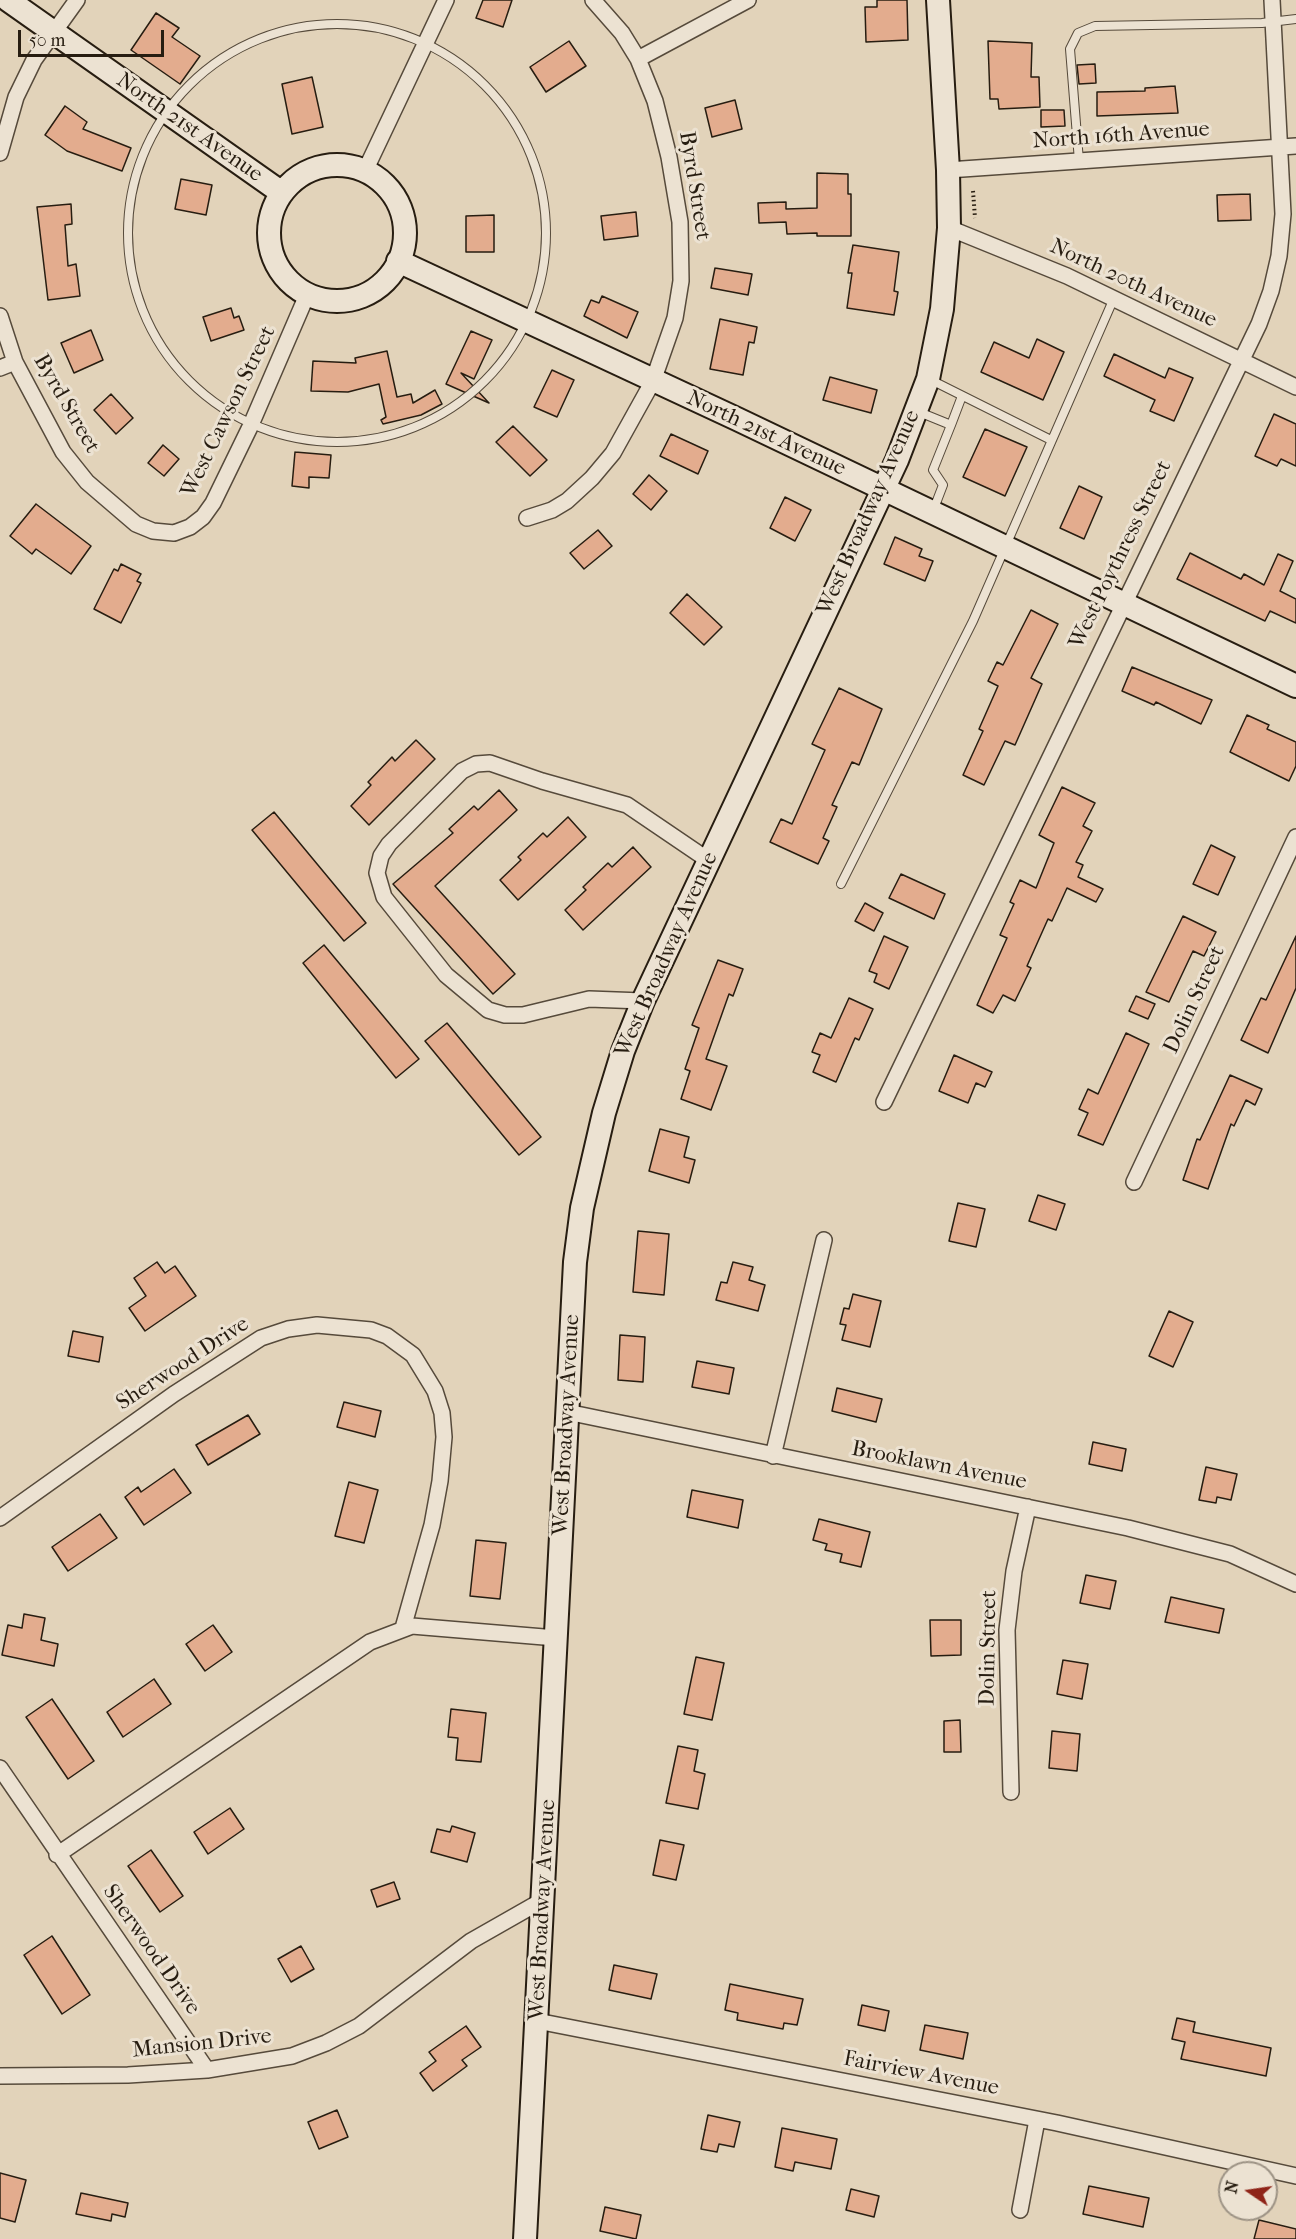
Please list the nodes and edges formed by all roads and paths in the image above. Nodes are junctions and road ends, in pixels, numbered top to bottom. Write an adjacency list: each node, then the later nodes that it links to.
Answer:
1 (8, 0): 10 (main road, North 21st Avenue)
2 (77, 0): 10 (street)
3 (446, 0): 11 (street)
4 (593, 0): 12 (street, Byrd Street)
5 (748, 0): 12 (street)
6 (938, 0): 19 (main road, West Broadway Avenue)
7 (1272, 0): 9 (street, West Poythress Street)
8 (1296, 19): 9 (lane)
9 (1273, 21): 15 (street, West Poythress Street); 17 (lane)
10 (52, 32): 13 (main road, North 21st Avenue); 16 (street)
11 (425, 43): 13 (lane); 18 (street); 28 (lane)
12 (638, 59): 33 (street, Byrd Street)
13 (164, 111): 21 (main road, North 21st Avenue); 38 (lane)
14 (1296, 146): 15 (street, North 16th Avenue)
15 (1280, 148): 17 (street, North 16th Avenue); 29 (street, West Poythress Street)
16 (0, 153)
17 (1079, 161): 19 (street, North 16th Avenue)
18 (365, 171): 21 (main road); 24 (main road)
19 (948, 171): 23 (main road, West Broadway Avenue)
20 (973, 191): 22 (path)
21 (282, 193): 25 (main road)
22 (975, 218)
23 (949, 228): 26 (street, North 20th Avenue); 32 (main road, West Broadway Avenue)
24 (398, 261): 25 (main road); 28 (main road, North 21st Avenue)
25 (307, 295): 38 (street, West Cawson Street)
26 (1114, 297): 29 (street, North 20th Avenue); 39 (lane)
27 (0, 316): 30 (street, Byrd Street)
28 (527, 322): 33 (main road, North 21st Avenue); 38 (lane)
29 (1240, 361): 34 (street, North 20th Avenue); 45 (street, West Poythress Street)
30 (15, 362): 31 (street); 43 (street, Byrd Street)
31 (0, 368)
32 (928, 379): 35 (lane); 36 (main road, West Broadway Avenue)
33 (653, 381): 40 (main road, North 21st Avenue); 42 (street, Byrd Street)
34 (1296, 387)
35 (962, 396): 37 (lane); 39 (lane)
36 (917, 411): 37 (lane); 40 (main road, West Broadway Avenue)
37 (951, 425): 41 (lane)
38 (250, 427): 43 (street, West Cawson Street)
39 (1051, 440): 44 (lane)
40 (883, 489): 41 (main road, North 21st Avenue); 48 (main road, West Broadway Avenue)
41 (932, 513): 44 (main road, North 21st Avenue)
42 (527, 518)
43 (174, 533)
44 (1005, 548): 45 (main road, North 21st Avenue); 49 (lane)
45 (1122, 604): 46 (main road, North 21st Avenue); 51 (street, West Poythress Street)
46 (1296, 686)
47 (1296, 837): 52 (street, Dolin Street)
48 (708, 860): 50 (main road, West Broadway Avenue); 50 (street)
49 (841, 884)
50 (643, 1000): 54 (main road, West Broadway Avenue)
51 (884, 1102)
52 (1134, 1182)
53 (824, 1240): 55 (street)
54 (567, 1412): 55 (street, Brooklawn Avenue); 60 (main road, West Broadway Avenue)
55 (773, 1456): 56 (street, Brooklawn Avenue)
56 (1028, 1507): 58 (street, Brooklawn Avenue); 62 (street, Dolin Street)
57 (0, 1518): 59 (street, Sherwood Drive)
58 (1296, 1584)
59 (404, 1628): 60 (street); 63 (street)
60 (556, 1638): 64 (main road, West Broadway Avenue)
61 (0, 1767): 63 (street, Sherwood Drive)
62 (1011, 1792)
63 (57, 1855): 66 (street, Sherwood Drive)
64 (543, 1900): 65 (main road, West Broadway Avenue); 66 (street, Mansion Drive)
65 (537, 2021): 68 (street, Fairview Avenue); 71 (main road, West Broadway Avenue)
66 (207, 2070): 67 (street, Mansion Drive)
67 (0, 2076)
68 (1037, 2120): 69 (street, Fairview Avenue); 70 (street)
69 (1296, 2175)
70 (1020, 2210)
71 (525, 2239)

